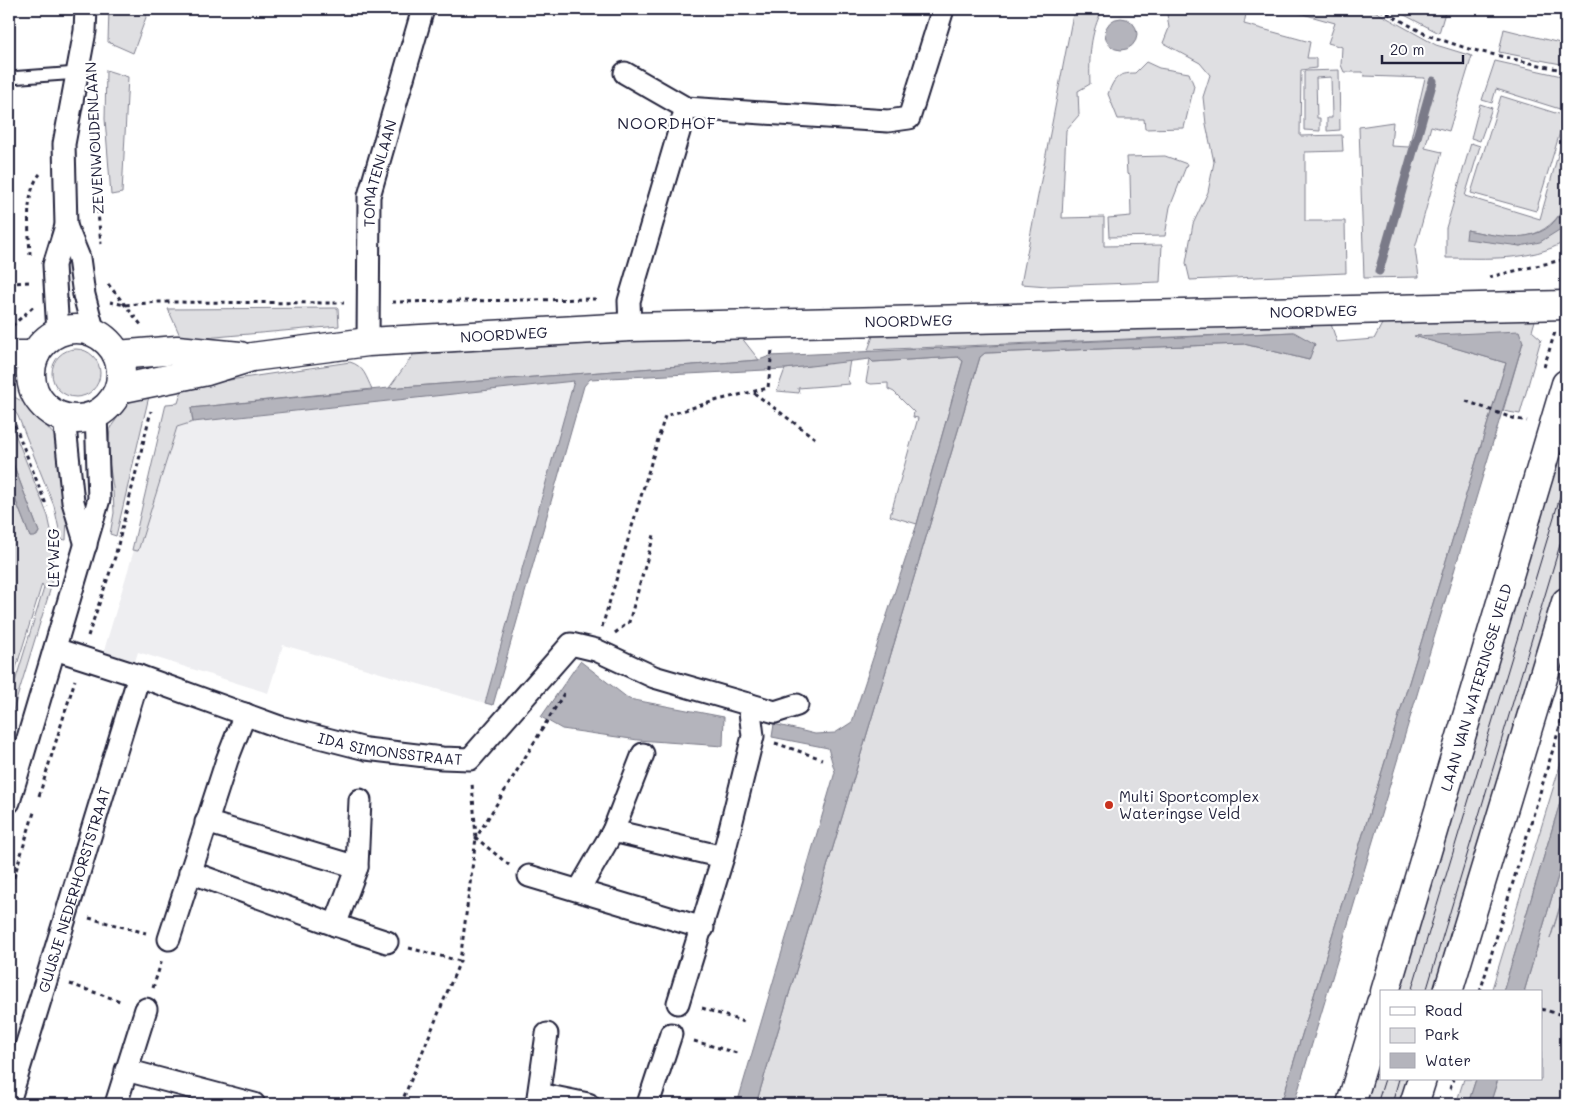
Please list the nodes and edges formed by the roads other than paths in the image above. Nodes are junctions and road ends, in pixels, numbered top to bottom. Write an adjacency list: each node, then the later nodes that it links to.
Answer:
1 (86, 9): 4 (street, ZEVENWOUDENLAAN)
2 (423, 9): 13 (street, TOMATENLAAN)
3 (943, 9): 7 (street)
4 (78, 73): 6 (lane); 8 (street, ZEVENWOUDENLAAN)
5 (625, 73): 7 (street)
6 (9, 78)
7 (686, 108): 10 (street)
8 (66, 226): 11 (street, ZEVENWOUDENLAAN); 12 (street, ZEVENWOUDENLAAN)
9 (1564, 306): 10 (street, NOORDWEG)
10 (629, 314): 13 (street, NOORDWEG)
11 (58, 333): 12 (street); 15 (street)
12 (94, 333): 16 (street)
13 (368, 342): 17 (street, NOORDWEG)
14 (9, 355): 15 (street)
15 (36, 355): 19 (street)
16 (117, 355): 17 (street, NOORDWEG); 20 (street)
17 (252, 357): 20 (street, NOORDWEG)
18 (1554, 380): 44 (street, LAAN VAN WATERINGSE VELD)
19 (21, 386): 22 (street)
20 (119, 389): 21 (street)
21 (96, 414): 22 (street); 23 (street, LEYWEG)
22 (64, 417): 23 (street, LEYWEG)
23 (86, 546): 25 (street, LEYWEG)
24 (1566, 602): 45 (street)
25 (55, 650): 26 (street, IDA SIMONSSTRAAT); 32 (street, LEYWEG)
26 (139, 676): 29 (street, IDA SIMONSSTRAAT); 54 (street, GUUSJE NEDERHORSTSTRAAT)
27 (749, 704): 28 (street, IDA SIMONSSTRAAT); 29 (street, IDA SIMONSSTRAAT); 35 (street)
28 (797, 705)
29 (245, 714): 33 (street)
30 (643, 754): 34 (street)
31 (360, 800): 36 (street)
32 (9, 802)
33 (206, 822): 36 (street); 37 (street)
34 (613, 831): 35 (street); 39 (street)
35 (723, 857): 41 (street)
36 (357, 867): 40 (street)
37 (190, 872): 40 (street); 42 (street)
38 (529, 876): 39 (street)
39 (579, 890): 41 (street)
40 (335, 925): 43 (street)
41 (703, 928): 46 (street)
42 (169, 939)
43 (387, 942)
44 (1386, 990)
45 (1449, 990)
46 (679, 1002)
47 (1380, 1006): 59 (street)
48 (146, 1009): 51 (street)
49 (547, 1034): 53 (street)
50 (671, 1034): 58 (street)
51 (126, 1070): 55 (street); 56 (street)
52 (1422, 1080): 60 (street)
53 (538, 1099): 57 (street)
54 (9, 1102)
55 (116, 1104)
56 (254, 1104)
57 (588, 1104)
58 (648, 1104)
59 (1351, 1104)
60 (1414, 1104)

